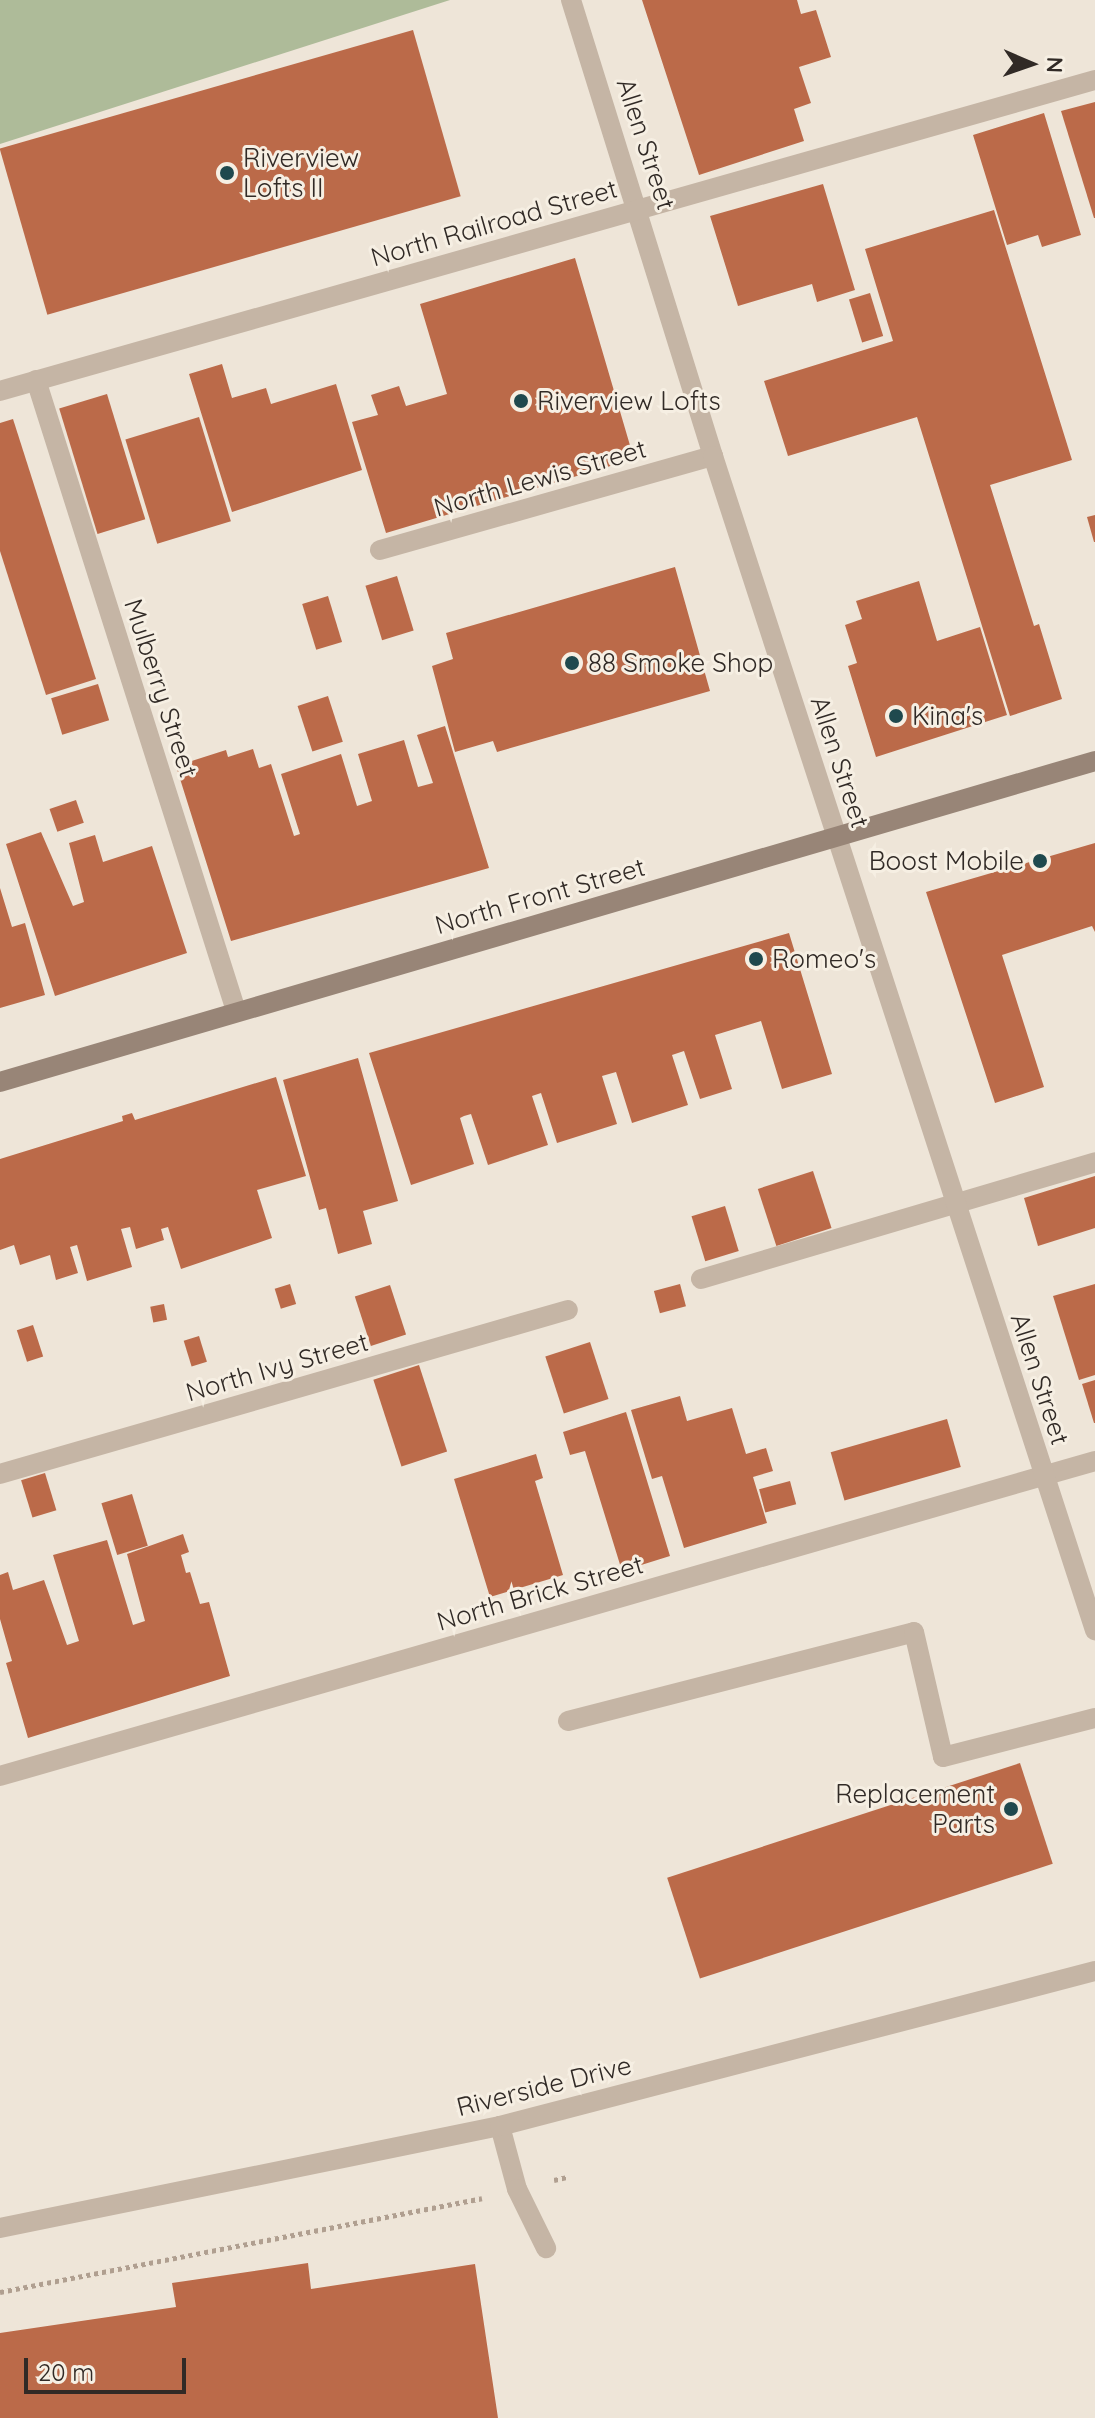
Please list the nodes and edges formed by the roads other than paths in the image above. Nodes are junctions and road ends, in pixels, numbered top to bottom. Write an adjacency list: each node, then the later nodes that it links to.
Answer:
1 (571, 0): 3 (street, Allen Street)
2 (1095, 80): 3 (street, North Railroad Street)
3 (639, 208): 4 (street, North Railroad Street); 6 (street, Allen Street)
4 (36, 380): 5 (street, North Railroad Street); 10 (street, Mulberry Street)
5 (0, 391)
6 (713, 456): 7 (street, North Lewis Street); 9 (street, Allen Street)
7 (380, 550)
8 (1095, 761): 9 (street, North Front Street)
9 (837, 837): 10 (street, North Front Street); 13 (street, Allen Street)
10 (236, 1011): 11 (street, North Front Street)
11 (0, 1082)
12 (1095, 1162): 13 (street)
13 (956, 1203): 14 (street); 18 (street, Allen Street)
14 (701, 1279)
15 (568, 1310): 17 (street, North Ivy Street)
16 (1095, 1461): 18 (street, North Brick Street)
17 (0, 1474)
18 (1044, 1475): 19 (street, Allen Street); 22 (street, North Brick Street)
19 (1095, 1630)
20 (1095, 1718): 21 (street)
21 (568, 1721)
22 (0, 1776)
23 (1095, 1971): 24 (street, Riverside Drive)
24 (500, 2126): 25 (street, Riverside Drive); 26 (street)
25 (0, 2228)
26 (546, 2248)

